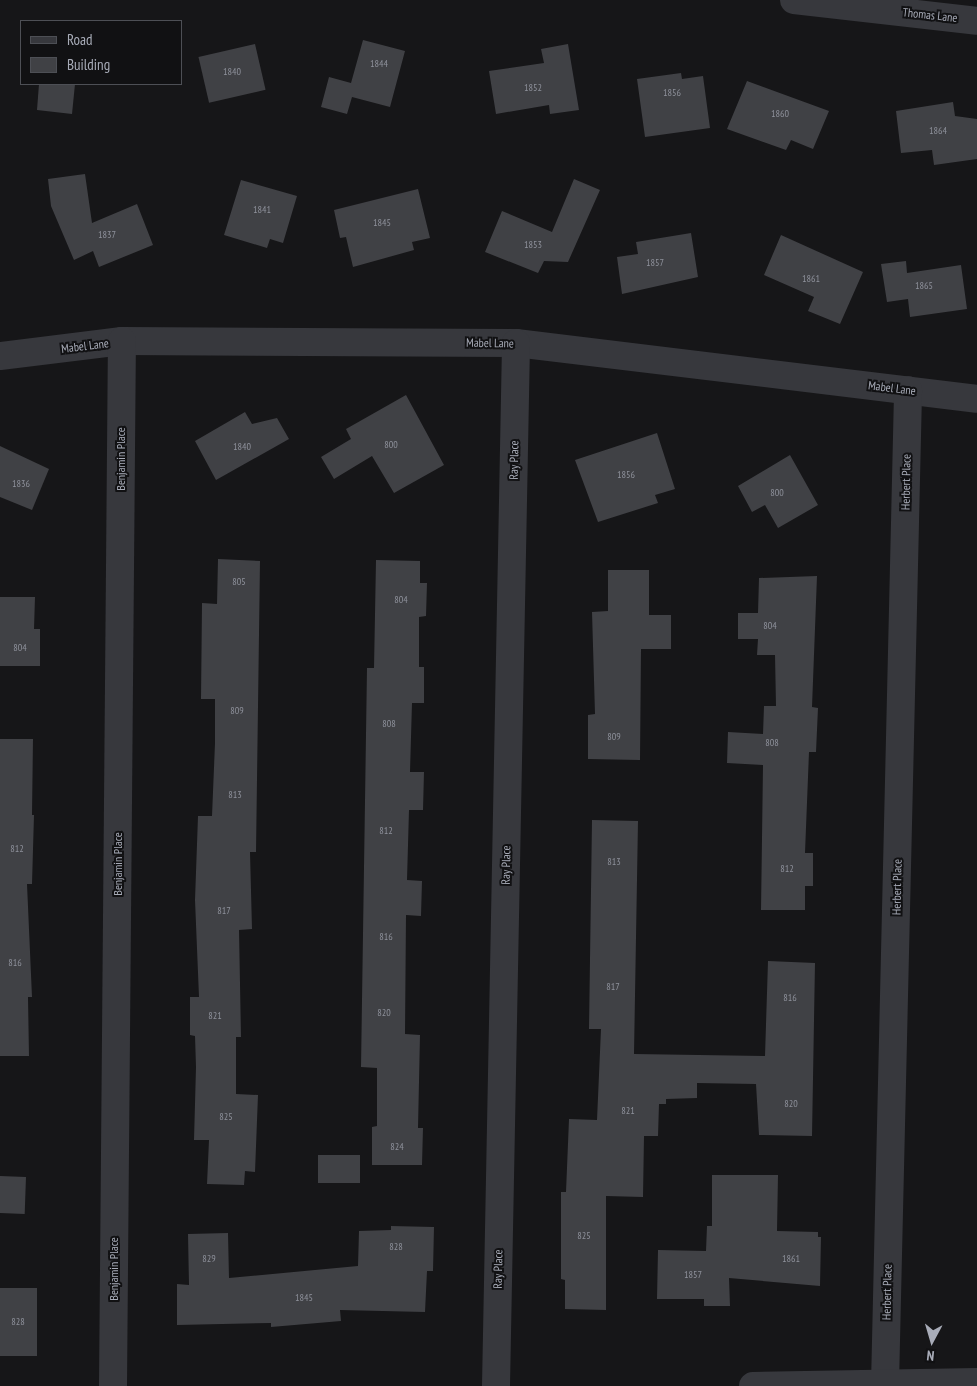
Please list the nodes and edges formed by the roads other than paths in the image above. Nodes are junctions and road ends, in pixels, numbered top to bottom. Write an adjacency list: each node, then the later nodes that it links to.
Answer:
1 (794, 0): 2 (street, Thomas Lane)
2 (977, 21)
3 (122, 341): 4 (street, Mabel Lane); 5 (street, Mabel Lane); 10 (street, Benjamin Place)
4 (516, 343): 6 (street, Mabel Lane); 11 (street, Ray Place)
5 (0, 356)
6 (908, 390): 7 (street, Mabel Lane); 9 (street, Herbert Place)
7 (977, 399)
8 (977, 1382): 9 (street)
9 (885, 1384): 12 (street)
10 (113, 1386)
11 (496, 1386)
12 (753, 1386)

